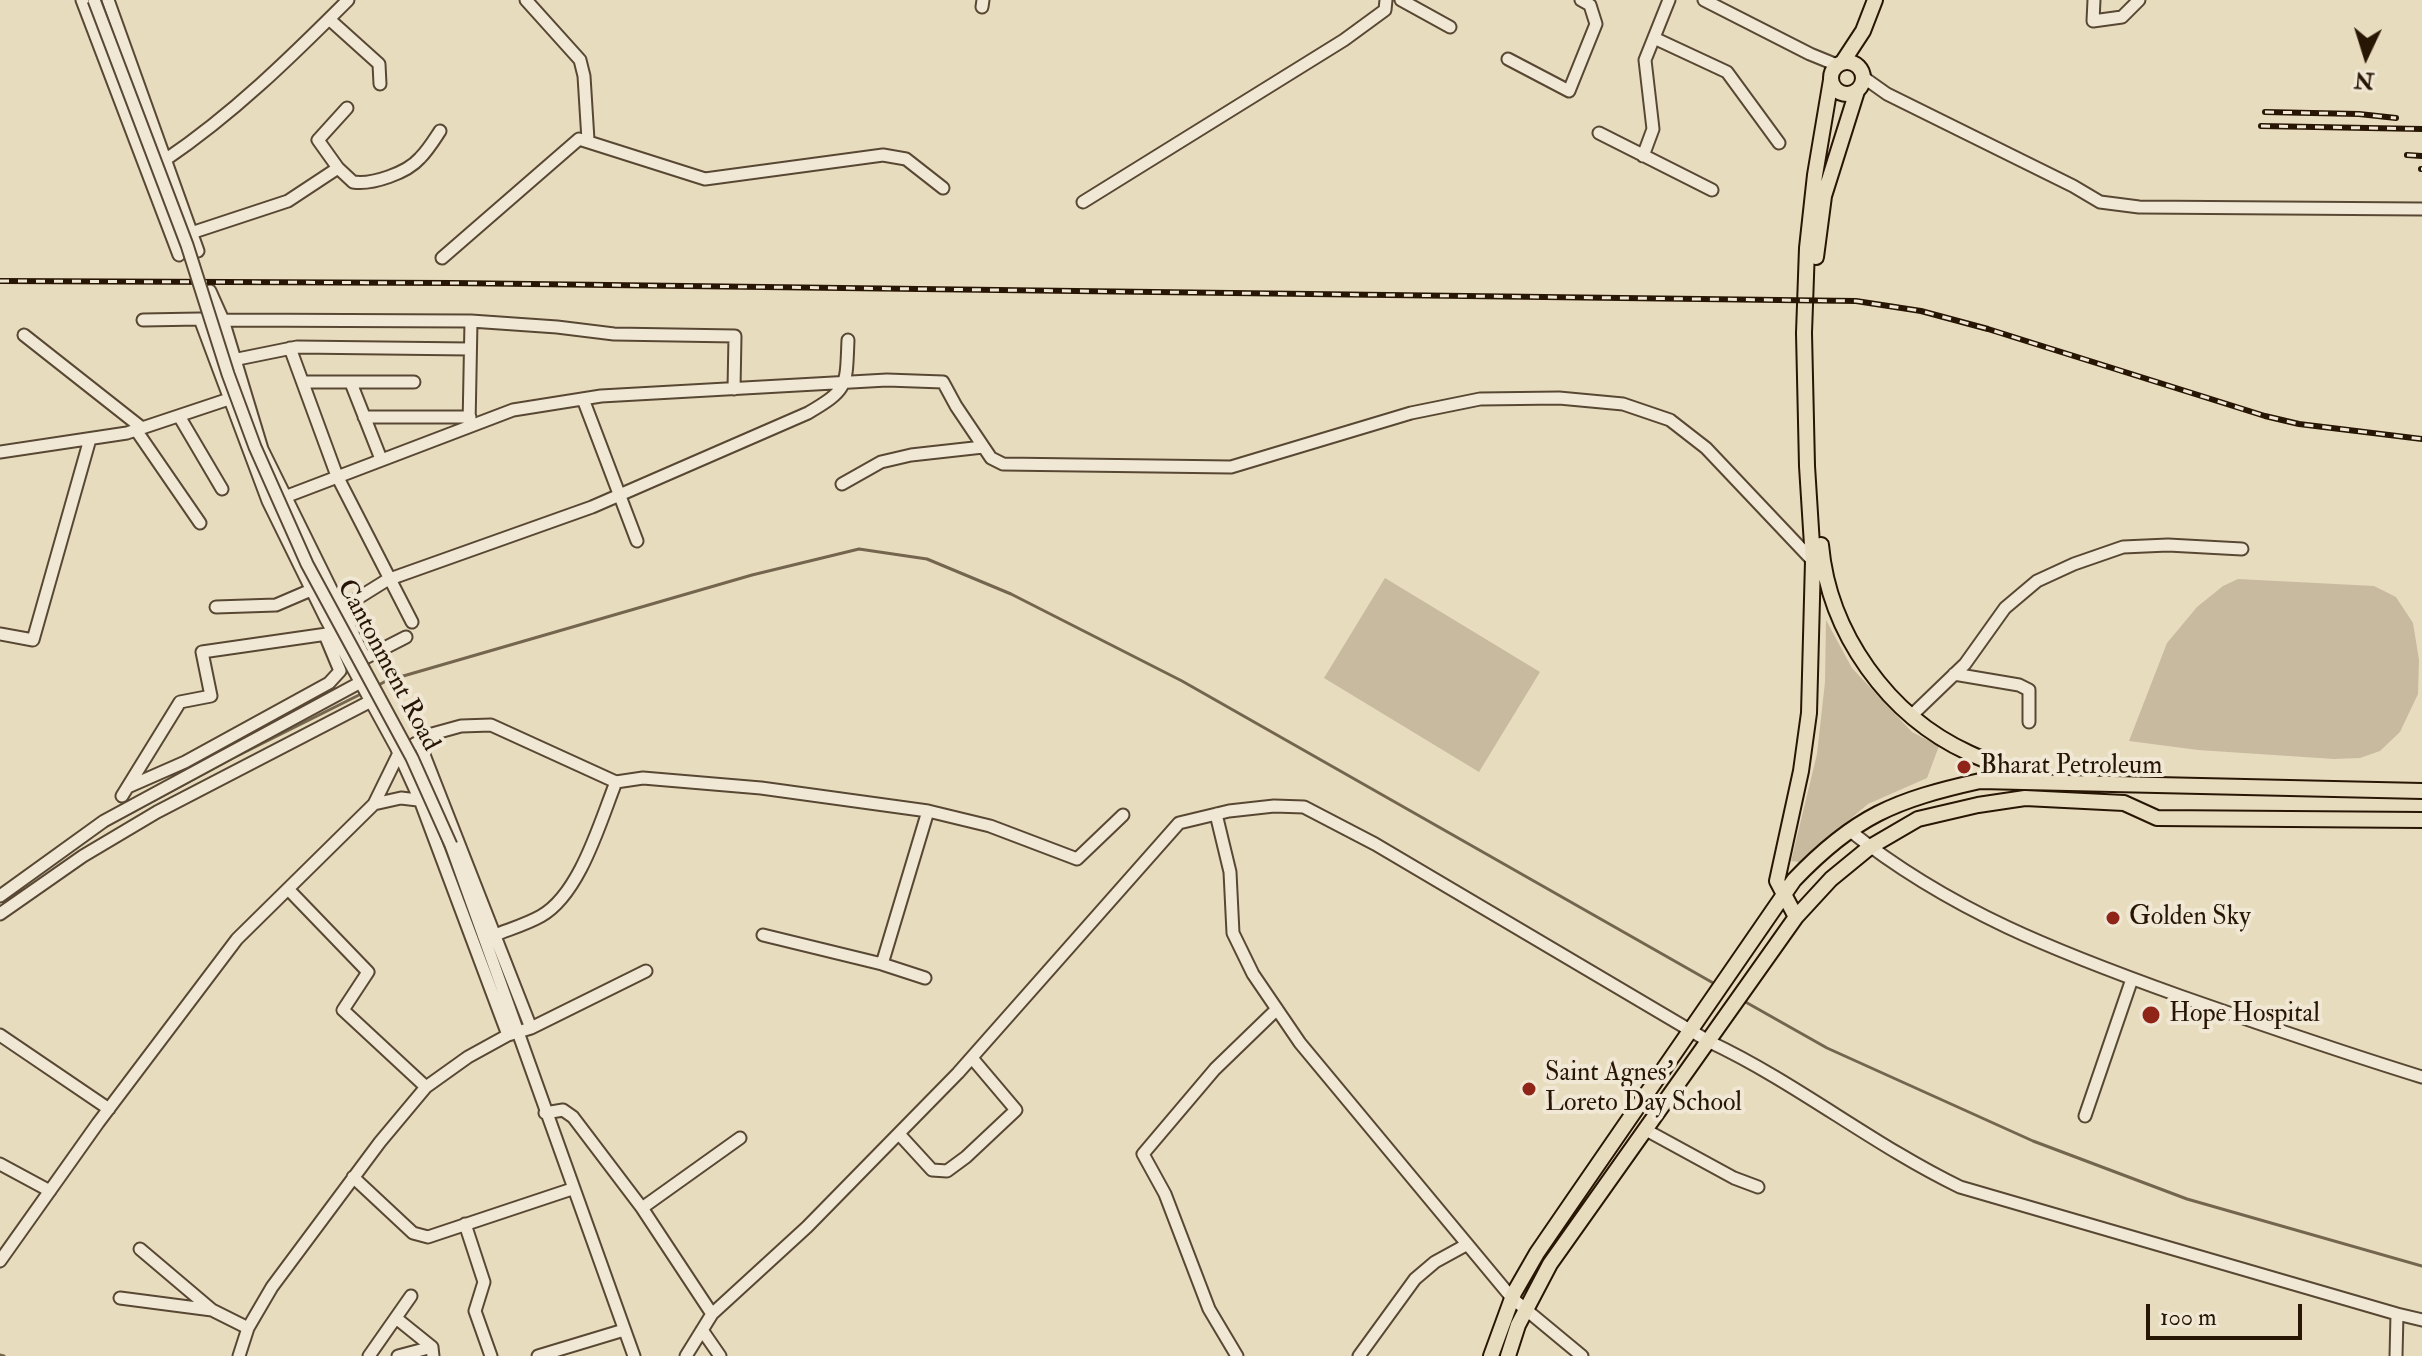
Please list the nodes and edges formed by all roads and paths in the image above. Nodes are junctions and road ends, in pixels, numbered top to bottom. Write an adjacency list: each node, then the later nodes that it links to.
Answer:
1 (82, 0): 36 (street)
2 (94, 0): 118 (street, Cantonment Road, bridge)
3 (108, 0): 28 (street)
4 (348, 0): 14 (street)
5 (526, 0): 25 (street)
6 (1386, 0): 32 (street)
7 (1401, 0): 15 (street)
8 (1581, 0): 18 (street)
9 (1669, 0): 17 (street)
10 (1704, 0): 19 (street)
11 (1875, 0): 16 (main road)
12 (2094, 0): 13 (street)
13 (2139, 0)
14 (329, 19): 21 (street); 28 (street)
15 (1450, 27)
16 (1863, 31): 19 (main road); 20 (main road)
17 (1654, 38): 26 (street); 27 (street)
18 (1508, 59)
19 (1835, 72): 20 (main road); 20 (main road); 73 (main road)
20 (1860, 82): 33 (street); 86 (main road)
21 (380, 84)
22 (347, 108): 29 (street)
23 (440, 131): 29 (street)
24 (1599, 133): 27 (street)
25 (588, 140): 30 (street); 37 (street)
26 (1779, 143)
27 (1643, 156): 31 (street)
28 (165, 160): 34 (street)
29 (338, 168): 34 (street)
30 (943, 188)
31 (1712, 190)
32 (1083, 202)
33 (2422, 209)
34 (191, 233): 35 (street)
35 (198, 251)
36 (179, 255)
37 (442, 258)
38 (210, 291): 40 (street)
39 (143, 320): 47 (street)
40 (223, 320): 41 (street); 46 (street)
41 (471, 321): 45 (street); 52 (street)
42 (24, 335): 59 (street)
43 (848, 340): 51 (street)
44 (290, 348): 45 (street); 46 (street); 48 (street)
45 (470, 349): 58 (street)
46 (236, 359): 47 (street); 53 (street)
47 (215, 364): 55 (street)
48 (304, 382): 50 (street); 64 (street)
49 (414, 382): 50 (street)
50 (351, 383): 57 (street)
51 (846, 383): 52 (street); 61 (street); 67 (street)
52 (734, 389): 54 (street)
53 (246, 394): 55 (street); 68 (street)
54 (583, 399): 58 (street); 67 (street)
55 (229, 400): 56 (street); 69 (street)
56 (179, 416): 59 (street); 66 (street)
57 (364, 417): 58 (street); 63 (street)
58 (470, 422): 63 (street)
59 (139, 429): 60 (street); 70 (street)
60 (90, 439): 62 (street); 80 (street)
61 (983, 447): 65 (street); 73 (street)
62 (0, 452)
63 (381, 459): 64 (street)
64 (337, 476): 68 (street); 74 (street)
65 (842, 484)
66 (222, 489)
67 (620, 495): 71 (street); 74 (street)
68 (284, 498): 69 (street); 77 (street)
69 (269, 503): 75 (street)
70 (200, 523)
71 (637, 541)
72 (2242, 549): 83 (street)
73 (1813, 561): 106 (main road)
74 (391, 579): 77 (street); 79 (street)
75 (311, 590): 76 (street); 78 (street)
76 (216, 607)
77 (341, 609): 78 (street); 82 (street)
78 (326, 619): 81 (street)
79 (412, 622)
80 (0, 634)
81 (330, 634): 81 (street); 84 (street)
82 (406, 637)
83 (1954, 674): 86 (street); 87 (street)
84 (361, 682): 85 (street); 105 (street)
85 (371, 701): 89 (street); 107 (street)
86 (1912, 715): 90 (main road)
87 (2029, 722)
88 (419, 742): 89 (street); 91 (street); 95 (street)
89 (399, 753): 94 (street); 96 (street)
90 (2033, 781): 92 (main road); 102 (main road)
91 (616, 782): 98 (street); 109 (street)
92 (2139, 786): 93 (main road); 97 (main road)
93 (2422, 791)
94 (420, 800): 95 (street); 96 (street); 118 (street)
95 (443, 803): 109 (street)
96 (374, 804): 104 (street)
97 (2137, 809): 101 (main road); 103 (main road)
98 (928, 811): 100 (street); 111 (street)
99 (1216, 814): 115 (street); 117 (street); 121 (street)
100 (1123, 815)
101 (2422, 820)
102 (1849, 830): 103 (street); 106 (main road)
103 (1870, 847): 108 (main road); 114 (street)
104 (288, 889): 123 (street); 124 (street)
105 (0, 896)
106 (1784, 896): 108 (main road); 117 (main road)
107 (0, 914)
108 (1796, 917): 120 (main road)
109 (495, 935): 116 (street)
110 (763, 935): 111 (street)
111 (882, 964): 113 (street)
112 (646, 971): 116 (street)
113 (925, 978)
114 (2132, 979): 122 (street); 126 (street)
115 (1277, 1009): 137 (street); 161 (street)
116 (531, 1028): 118 (street)
117 (1691, 1029): 120 (street); 142 (main road)
118 (513, 1033): 123 (street); 125 (street, Cantonment Road)
119 (0, 1035): 124 (street)
120 (1710, 1042): 127 (main road); 146 (street)
121 (972, 1058): 128 (street); 128 (street)
122 (2422, 1077)
123 (426, 1087): 131 (street)
124 (109, 1109): 134 (street)
125 (545, 1113): 133 (street, Cantonment Road); 135 (street)
126 (2085, 1116)
127 (1646, 1130): 132 (street); 144 (main road)
128 (899, 1134): 145 (street)
129 (740, 1138): 135 (street)
130 (0, 1164): 134 (street)
131 (353, 1177): 136 (street); 149 (street)
132 (1758, 1187)
133 (572, 1189): 136 (street); 150 (street, Cantonment Road)
134 (50, 1191): 139 (street)
135 (642, 1208): 145 (street)
136 (465, 1224): 156 (street)
137 (1466, 1245): 142 (street); 162 (street)
138 (140, 1249): 143 (street)
139 (1, 1258)
140 (411, 1296): 147 (street)
141 (120, 1298): 143 (street)
142 (1512, 1298): 144 (street); 163 (main road)
143 (212, 1310): 149 (street)
144 (1525, 1310): 164 (main road); 165 (street)
145 (712, 1314): 151 (street)
146 (2397, 1314): 148 (street); 166 (street)
147 (396, 1318): 152 (street); 154 (street)
148 (2422, 1320)
149 (248, 1328): 153 (street)
150 (624, 1330): 157 (street); 158 (street, Cantonment Road)
151 (702, 1330): 159 (street); 160 (street)
152 (432, 1351): 155 (street)
153 (239, 1356)
154 (369, 1356)
155 (398, 1356)
156 (491, 1356)
157 (538, 1356)
158 (634, 1356)
159 (686, 1356)
160 (720, 1356)
161 (1237, 1356)
162 (1359, 1356)
163 (1491, 1356)
164 (1508, 1356)
165 (1582, 1356)
166 (2396, 1356)

